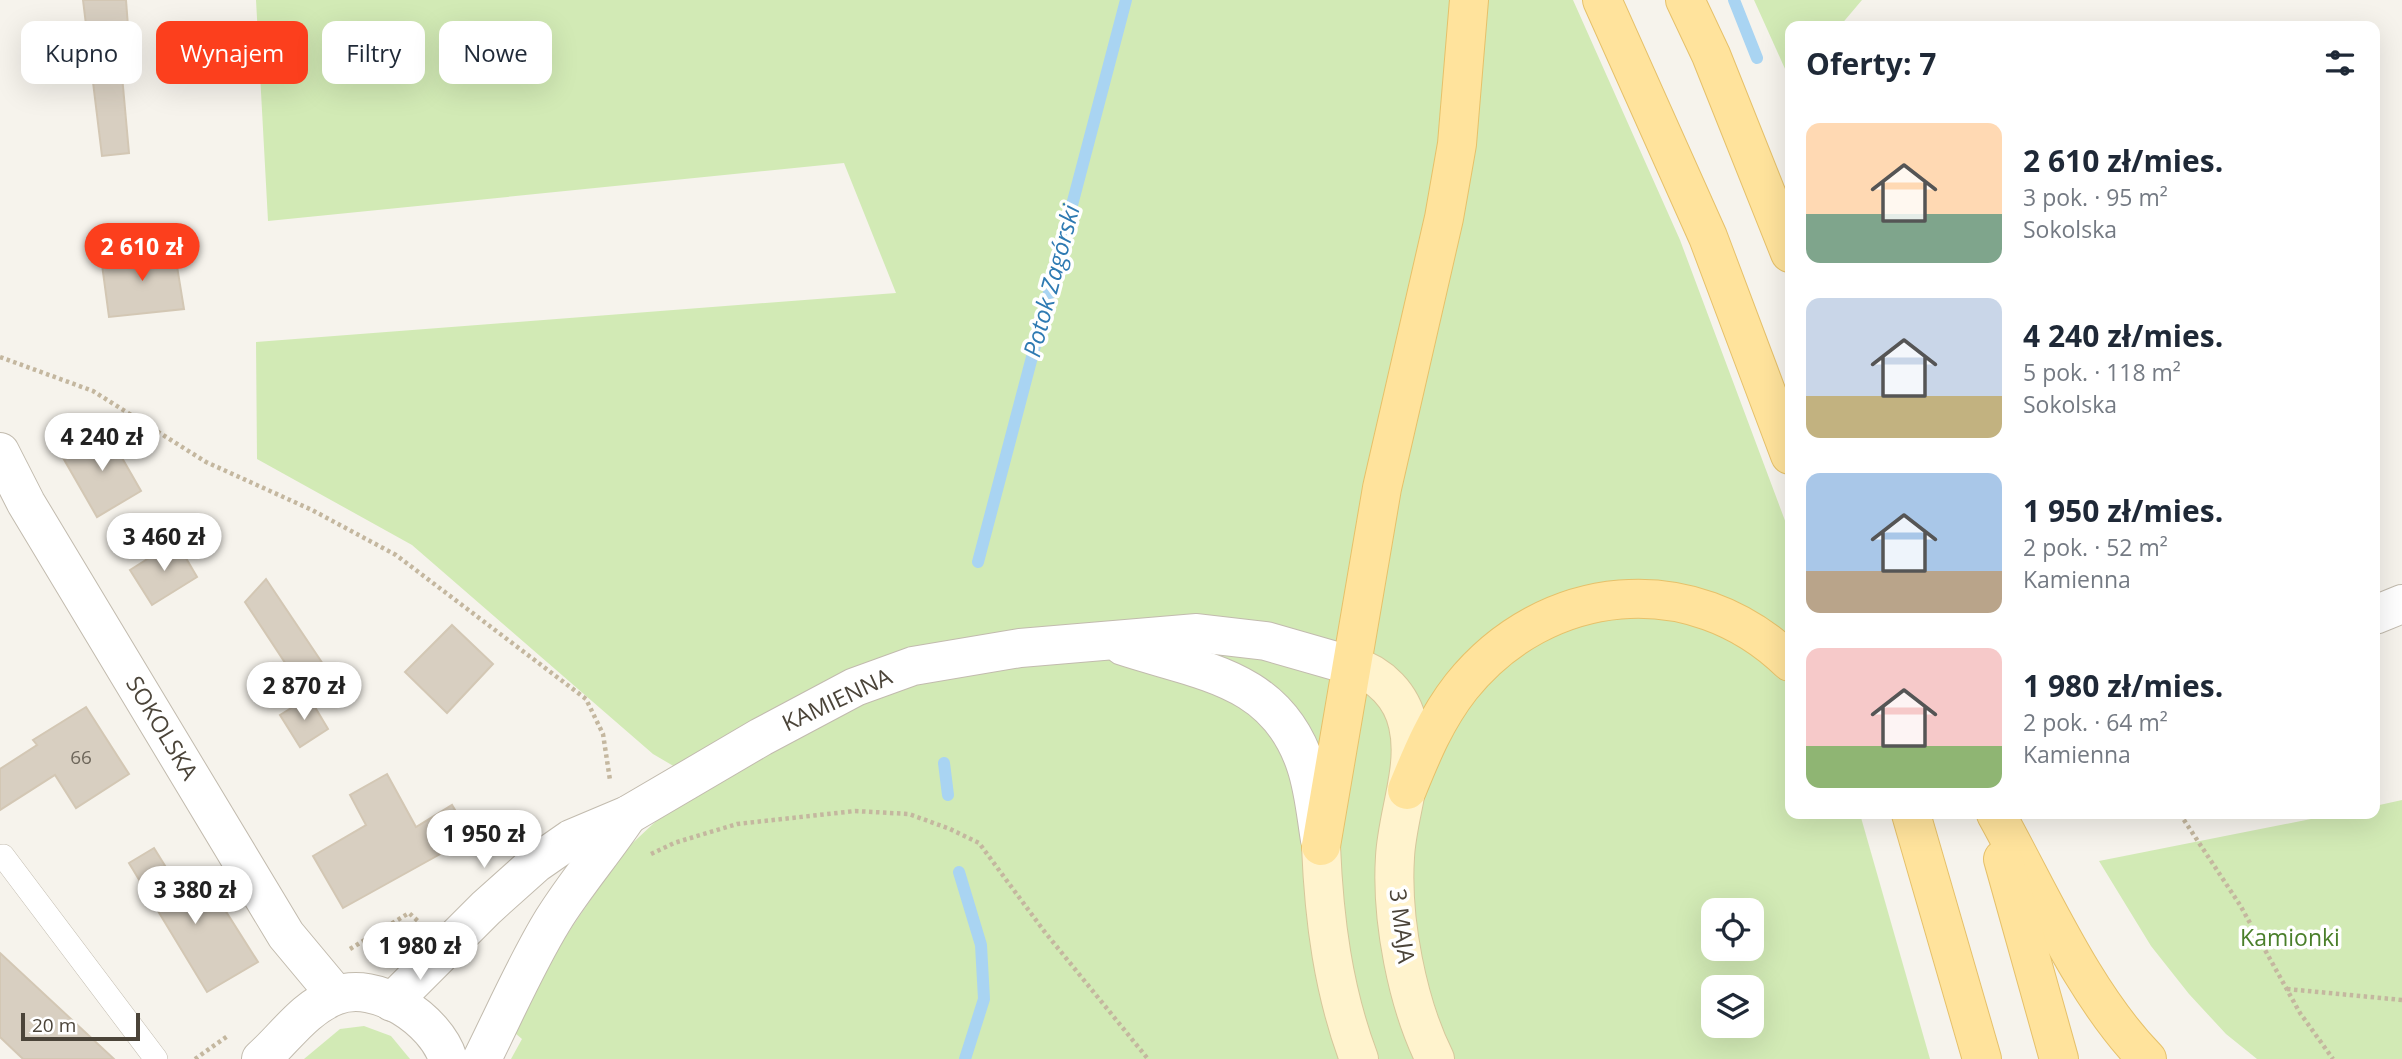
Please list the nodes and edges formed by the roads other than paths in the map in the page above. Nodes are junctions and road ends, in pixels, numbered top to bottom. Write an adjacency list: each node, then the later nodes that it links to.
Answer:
1 (1469, 0): 11 (main road)
2 (1602, 0): 5 (main road)
3 (1685, 0): 4 (main road)
4 (1785, 240)
5 (1785, 442)
6 (0, 452): 19 (street, SOKOLSKA)
7 (2402, 604): 8 (street)
8 (2380, 612)
9 (1108, 641): 11 (street, KAMIENNA); 13 (street, KAMIENNA); 17 (street, KAMIENNA)
10 (1785, 658): 12 (main road)
11 (1353, 666): 12 (main road, 3 MAJA); 17 (main road)
12 (1407, 790): 26 (main road, 3 MAJA)
13 (628, 815): 20 (street, KAMIENNA); 24 (street, KAMIENNA)
14 (1911, 819): 27 (main road)
15 (1991, 819): 28 (main road)
16 (1999, 819): 29 (main road)
17 (1321, 846): 25 (main road)
18 (3, 856): 21 (lane)
19 (336, 995): 20 (street); 22 (street)
20 (393, 1002): 23 (street)
21 (156, 1059)
22 (261, 1059)
23 (448, 1059)
24 (482, 1059)
25 (1359, 1059)
26 (1435, 1059)
27 (1982, 1059)
28 (2059, 1059)
29 (2147, 1059)

